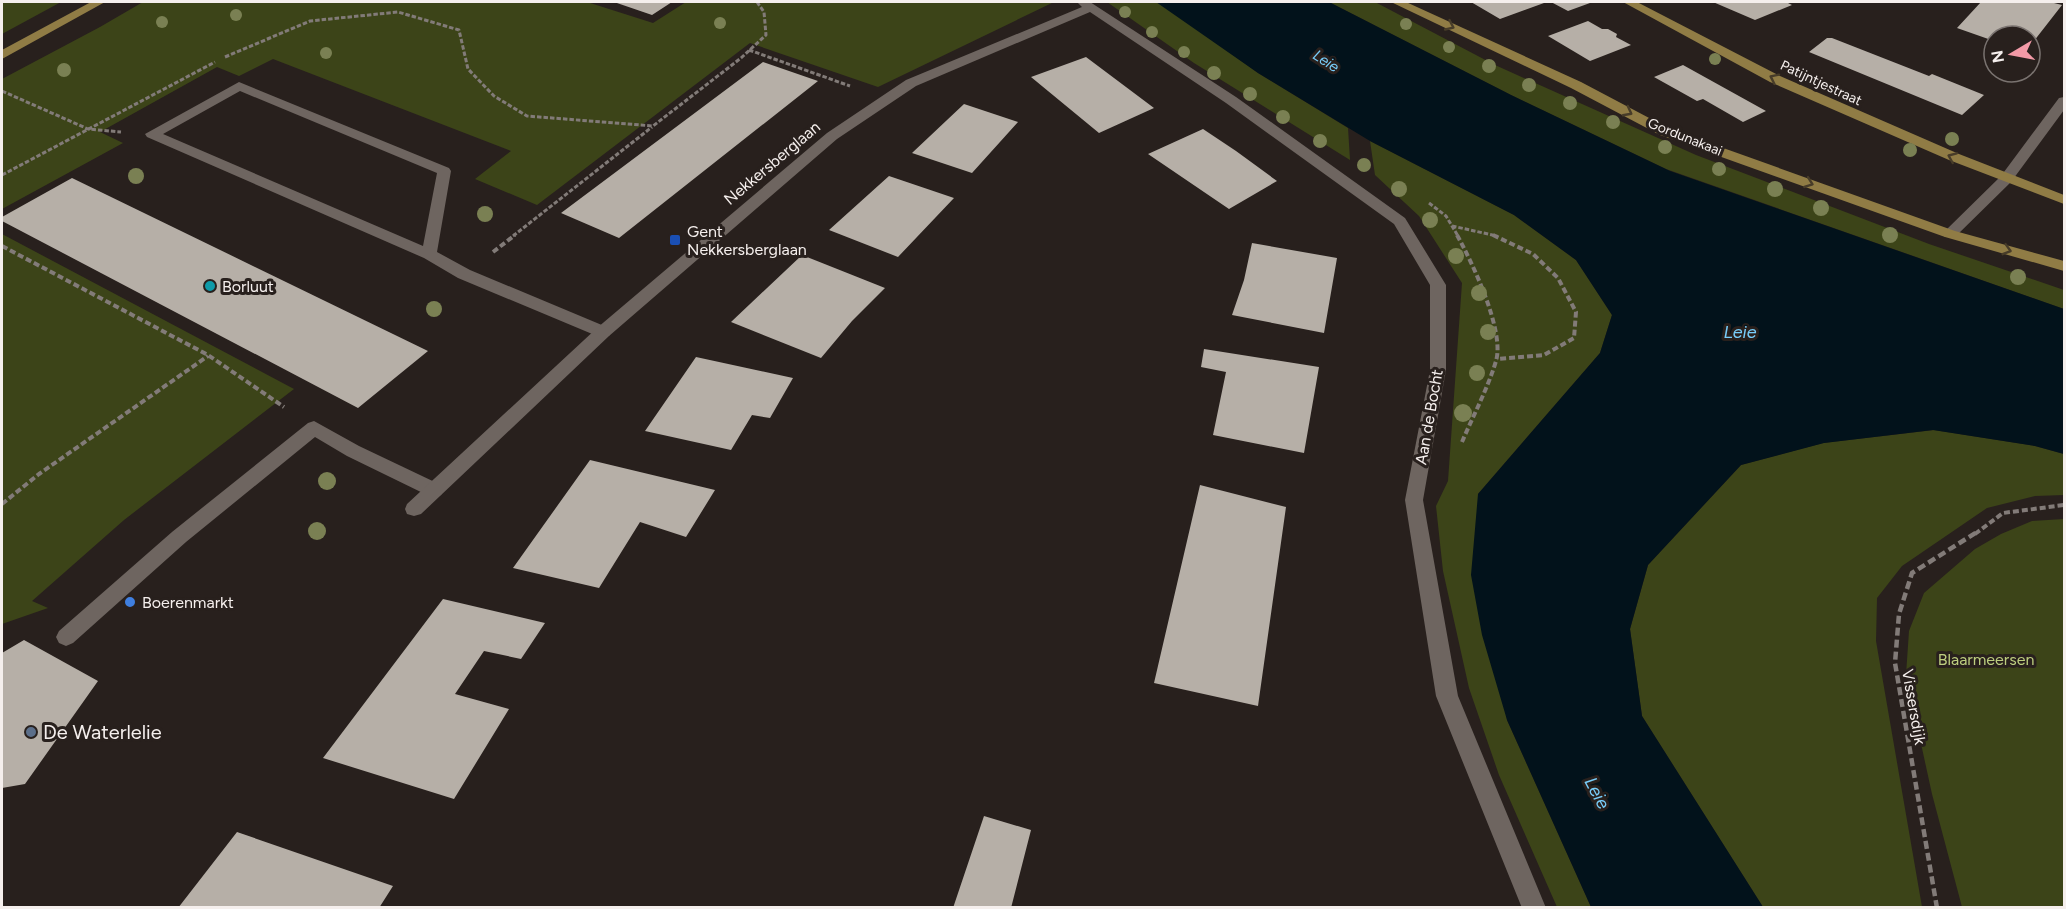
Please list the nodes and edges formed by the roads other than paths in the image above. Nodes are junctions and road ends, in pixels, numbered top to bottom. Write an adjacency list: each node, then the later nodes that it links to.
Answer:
1 (99, 2): 5 (street)
2 (1397, 2): 9 (street, Gordunakaai, one-way to 9)
3 (1629, 2): 7 (street, Patijntjestraat, one-way to 3)
4 (1087, 5): 12 (street, Nekkersberglaan); 16 (street, Aan de Bocht)
5 (2, 55)
6 (2064, 101): 7 (street)
7 (2006, 179): 8 (street); 9 (street)
8 (2064, 200)
9 (1950, 234): 11 (street, Gordunakaai, one-way to 11)
10 (429, 254): 10 (street); 12 (street)
11 (2064, 266)
12 (603, 332): 13 (street, Nekkersberglaan)
13 (434, 490): 14 (street, Nekkersberglaan); 15 (street)
14 (414, 508)
15 (66, 638)
16 (1534, 908)

